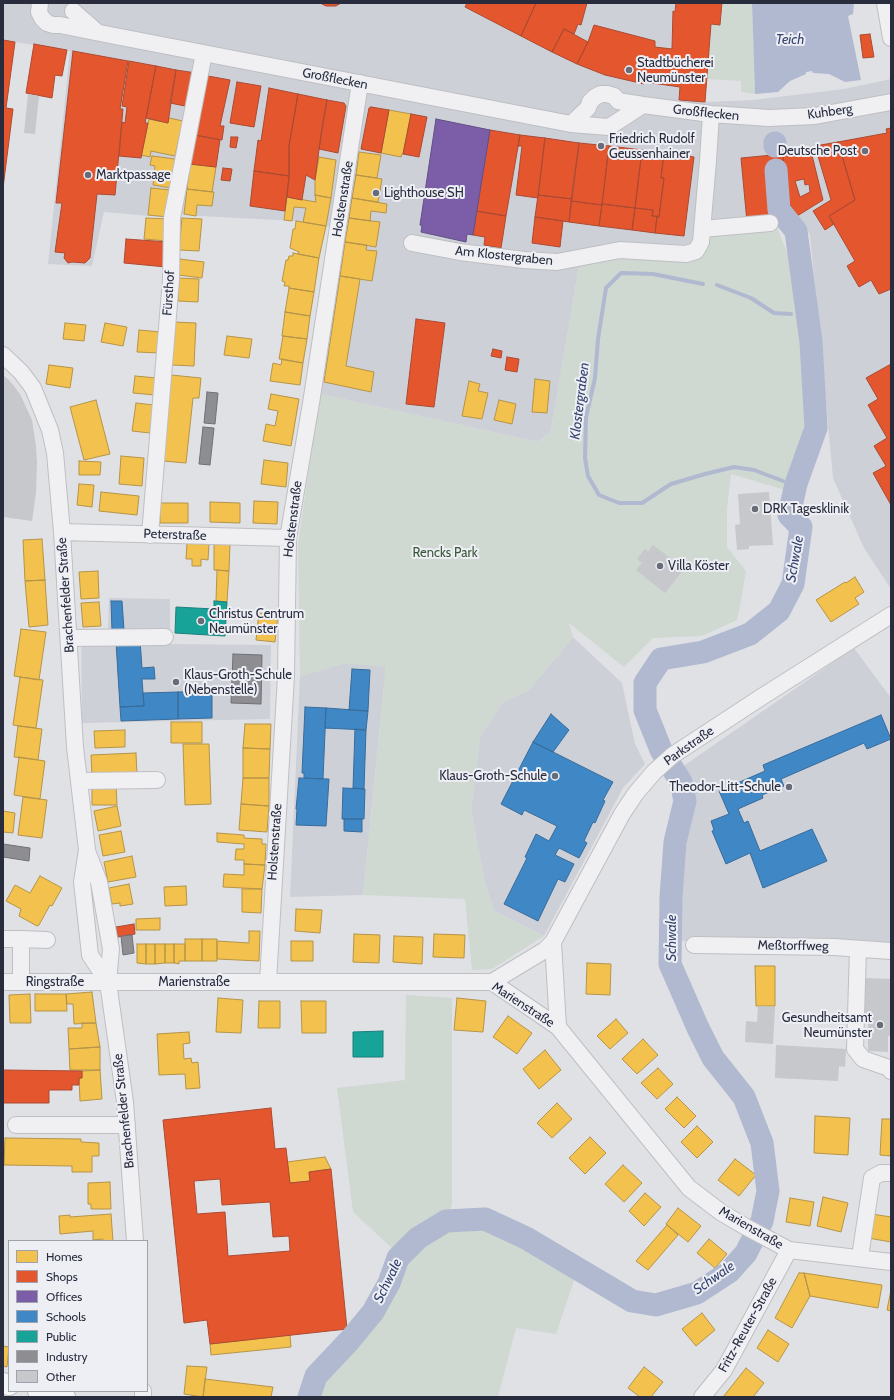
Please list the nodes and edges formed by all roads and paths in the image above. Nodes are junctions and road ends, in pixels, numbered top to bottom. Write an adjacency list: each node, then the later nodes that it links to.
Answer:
1 (885, 3): 6 (street)
2 (35, 6): 4 (street, Großflecken)
3 (72, 7): 4 (street, Großflecken); 5 (street, Großflecken)
4 (60, 24): 5 (street, Großflecken)
5 (98, 33): 7 (street, Großflecken)
6 (891, 38)
7 (204, 53): 8 (street, Großflecken); 23 (street, Fürsthof)
8 (360, 84): 16 (street, Großflecken); 24 (street, Holstenstraße)
9 (618, 100): 11 (street, Großflecken); 12 (street, Großflecken); 15 (street)
10 (891, 102): 14 (street, Kuhberg)
11 (643, 105): 13 (street, Großflecken); 15 (street, Großflecken)
12 (588, 108): 16 (street, Großflecken); 17 (street)
13 (710, 114): 14 (street, Großflecken); 19 (street, Am Klostergraben)
14 (769, 118)
15 (619, 119): 17 (street, Großflecken)
16 (571, 124): 17 (street, Großflecken)
17 (596, 125)
18 (770, 223): 19 (street)
19 (702, 229): 20 (street, Am Klostergraben)
20 (412, 243)
21 (3, 355): 22 (street, Brachenfelder Straße)
22 (62, 532): 23 (street, Peterstraße); 27 (street, Brachenfelder Straße)
23 (150, 535): 24 (street, Peterstraße)
24 (288, 538): 41 (street, Holstenstraße)
25 (891, 615): 34 (street, Parkstraße)
26 (165, 637): 27 (street)
27 (69, 638): 29 (street, Brachenfelder Straße)
28 (157, 780): 29 (street)
29 (79, 781): 30 (street, Brachenfelder Straße)
30 (87, 850): 40 (street, Brachenfelder Straße); 40 (street, Brachenfelder Straße)
31 (3, 939): 32 (street)
32 (21, 939): 33 (street); 39 (street)
33 (47, 940)
34 (553, 942): 42 (street); 43 (street)
35 (694, 945): 36 (street, Meßtorffweg)
36 (858, 949): 37 (street, Meßtorffweg); 44 (street)
37 (891, 951)
38 (3, 982): 39 (street, Ringstraße)
39 (21, 982): 40 (street, Ringstraße)
40 (108, 982): 41 (street, Marienstraße); 46 (street, Brachenfelder Straße)
41 (268, 982): 42 (street, Marienstraße)
42 (492, 982): 43 (street, Marienstraße)
43 (558, 1027): 49 (street, Marienstraße)
44 (891, 1071)
45 (16, 1125): 46 (street)
46 (127, 1125): 48 (street, Brachenfelder Straße)
47 (891, 1173): 50 (street)
48 (135, 1240)
49 (789, 1250): 50 (street, Marienstraße); 54 (street, Fritz-Reuter-Straße)
50 (860, 1257): 51 (street, Marienstraße)
51 (891, 1262)
52 (42, 1392): 53 (main road)
53 (65, 1397)
54 (702, 1397)

